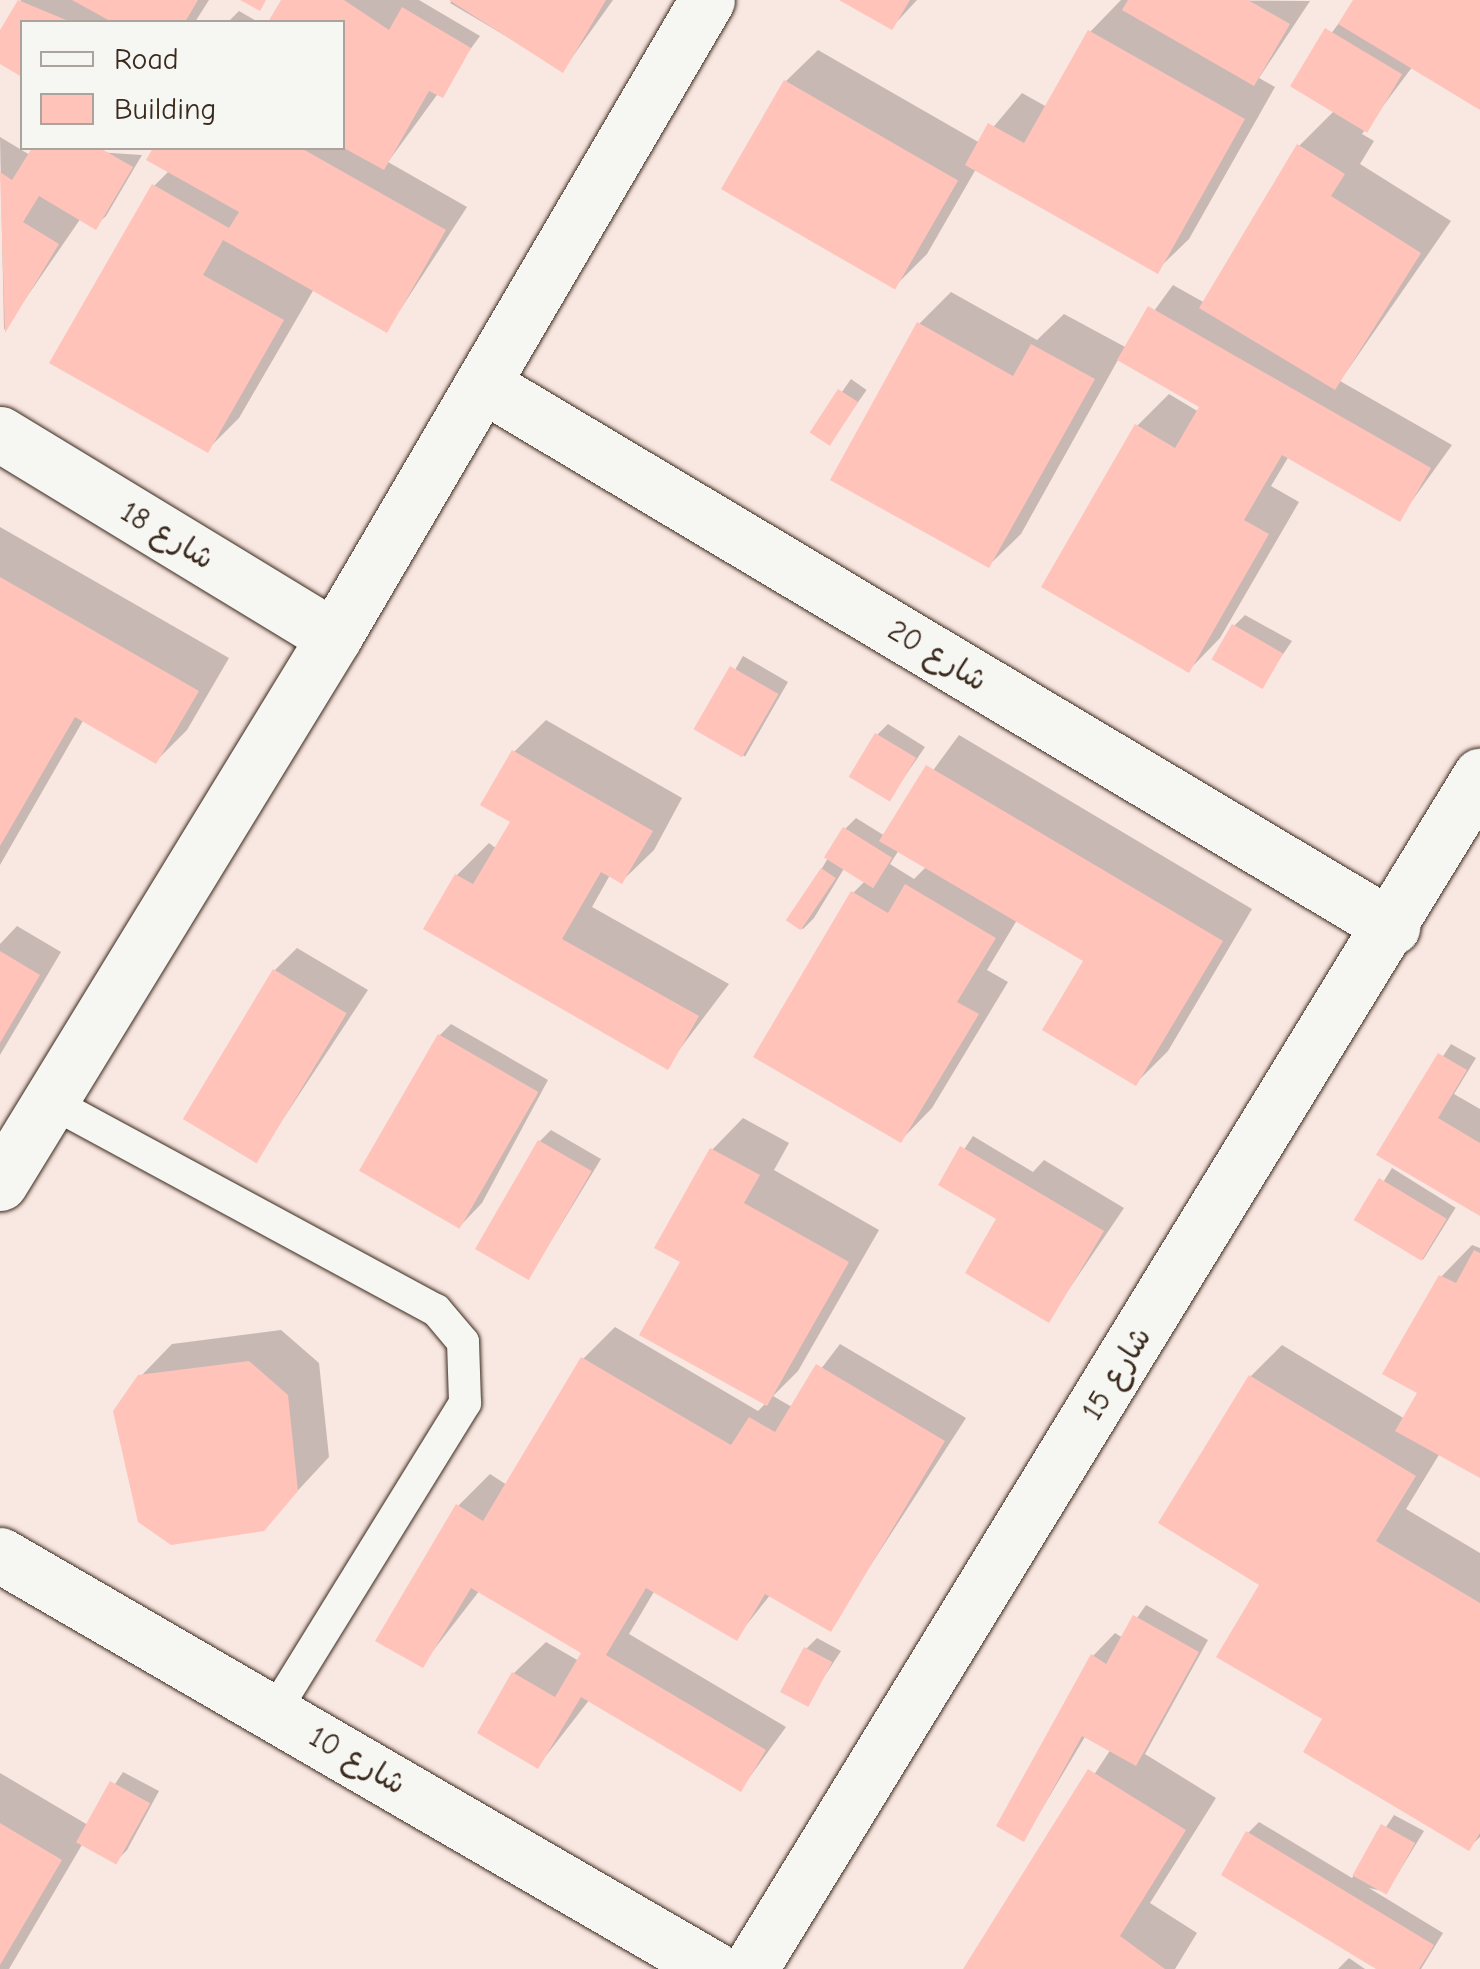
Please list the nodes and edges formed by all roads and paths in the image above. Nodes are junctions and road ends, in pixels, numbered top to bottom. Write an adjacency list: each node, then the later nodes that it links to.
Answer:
1 (707, 0): 2 (street)
2 (482, 384): 4 (street); 6 (street, شارع 20)
3 (0, 434): 4 (street, شارع 18)
4 (334, 637): 7 (street)
5 (1480, 776): 6 (street, شارع 15)
6 (1392, 927): 12 (street, شارع 15)
7 (47, 1100): 8 (street); 10 (lane)
8 (0, 1182)
9 (0, 1555): 10 (street, شارع 10)
10 (274, 1712): 11 (street, شارع 10)
11 (714, 1969)
12 (750, 1969)

